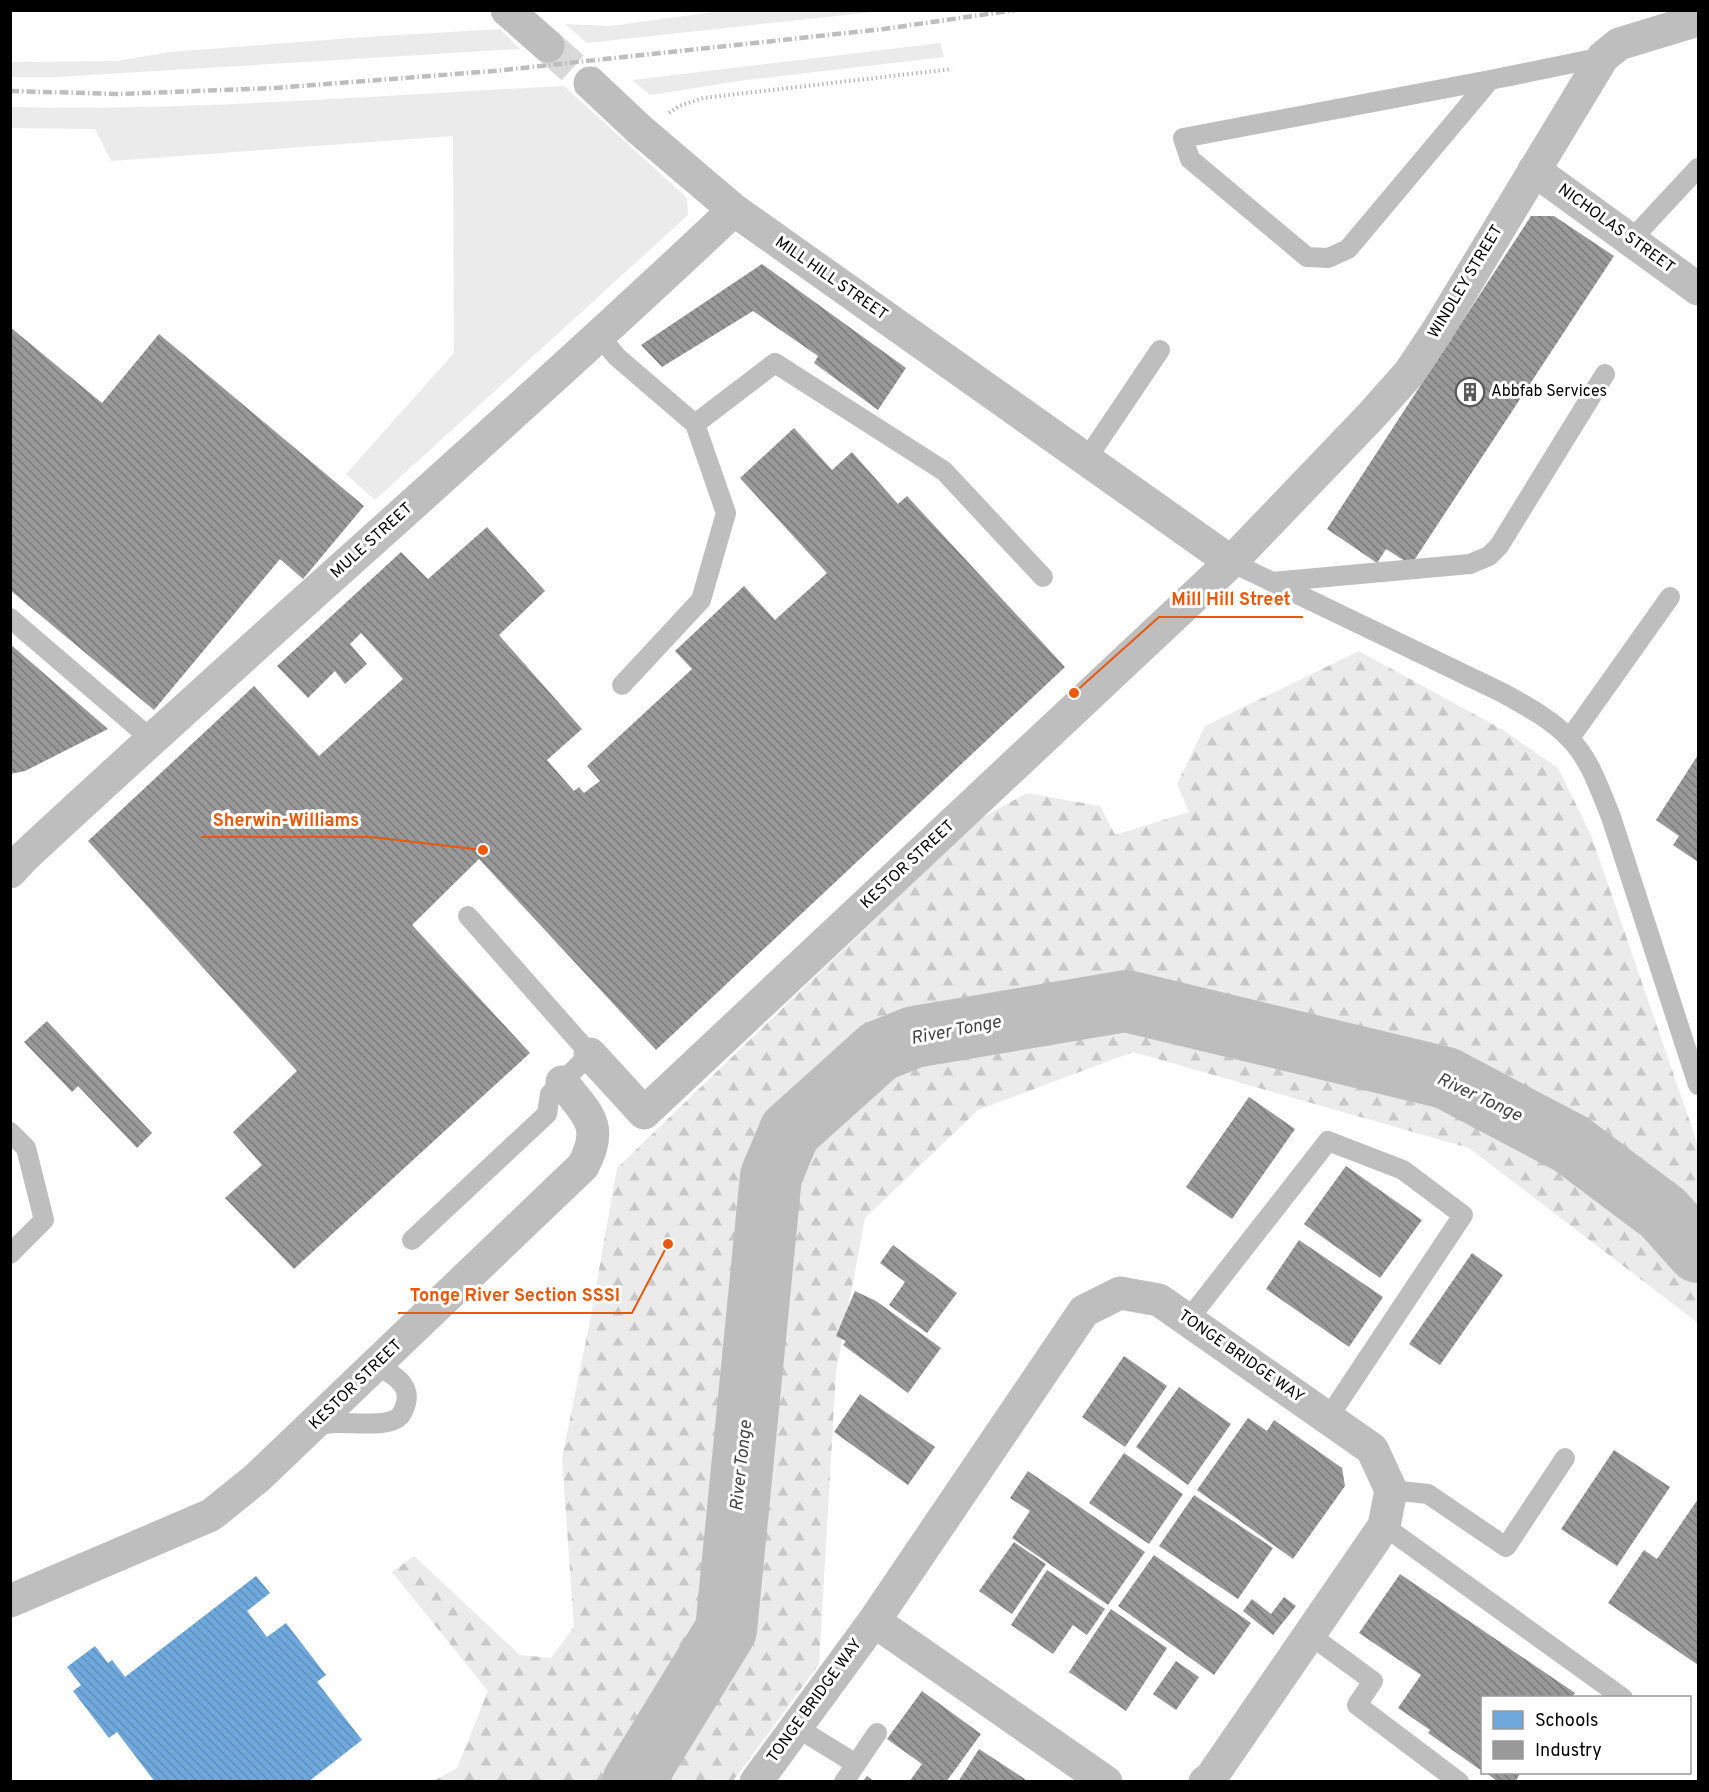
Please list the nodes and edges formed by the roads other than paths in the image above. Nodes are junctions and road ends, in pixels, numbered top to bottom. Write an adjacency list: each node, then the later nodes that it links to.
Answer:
1 (507, 10): 3 (street)
2 (1698, 20): 4 (street, WINDLEY STREET)
3 (548, 46)
4 (1603, 57): 5 (lane); 8 (street, WINDLEY STREET)
5 (1490, 80): 5 (lane)
6 (590, 83): 9 (street, MILL HILL STREET)
7 (1698, 168): 10 (lane)
8 (1534, 170): 10 (street, NICHOLAS STREET); 17 (street, WINDLEY STREET)
9 (734, 210): 12 (street, MULE STREET); 16 (street, MILL HILL STREET)
10 (1631, 240): 11 (street, NICHOLAS STREET)
11 (1698, 289)
12 (600, 337): 15 (lane); 24 (street, MULE STREET)
13 (1160, 350): 16 (lane)
14 (1605, 374): 19 (lane)
15 (695, 424): 18 (lane); 22 (lane)
16 (1086, 460): 17 (street, MILL HILL STREET)
17 (1231, 562): 19 (lane); 27 (street, KESTOR STREET)
18 (1043, 578)
19 (1272, 582): 23 (lane)
20 (1670, 597): 23 (lane)
21 (10, 618): 24 (lane)
22 (622, 685)
23 (1570, 738): 29 (lane)
24 (151, 739): 25 (street, MULE STREET)
25 (15, 858)
26 (468, 916): 27 (lane)
27 (590, 1054): 28 (lane)
28 (562, 1082): 31 (lane); 34 (street, KESTOR STREET)
29 (1698, 1085)
30 (10, 1132): 32 (lane)
31 (412, 1240)
32 (10, 1254)
33 (1188, 1320): 35 (street, TONGE BRIDGE WAY); 35 (lane); 41 (street, TONGE BRIDGE WAY)
34 (377, 1365): 36 (street, KESTOR STREET); 36 (lane)
35 (1328, 1418): 38 (street, TONGE BRIDGE WAY)
36 (312, 1426): 40 (street, KESTOR STREET)
37 (1565, 1458): 38 (lane)
38 (1391, 1490): 39 (street)
39 (1384, 1526): 42 (street); 43 (lane)
40 (10, 1601)
41 (874, 1622): 44 (street, TONGE BRIDGE WAY); 47 (street, TONGE BRIDGE WAY)
42 (1310, 1635): 48 (street); 51 (lane)
43 (1620, 1696)
44 (796, 1727): 46 (lane); 49 (street, TONGE BRIDGE WAY)
45 (877, 1733): 46 (lane)
46 (856, 1764): 50 (lane)
47 (1088, 1776)
48 (1210, 1781)
49 (756, 1782)
50 (844, 1782)
51 (1459, 1782)

